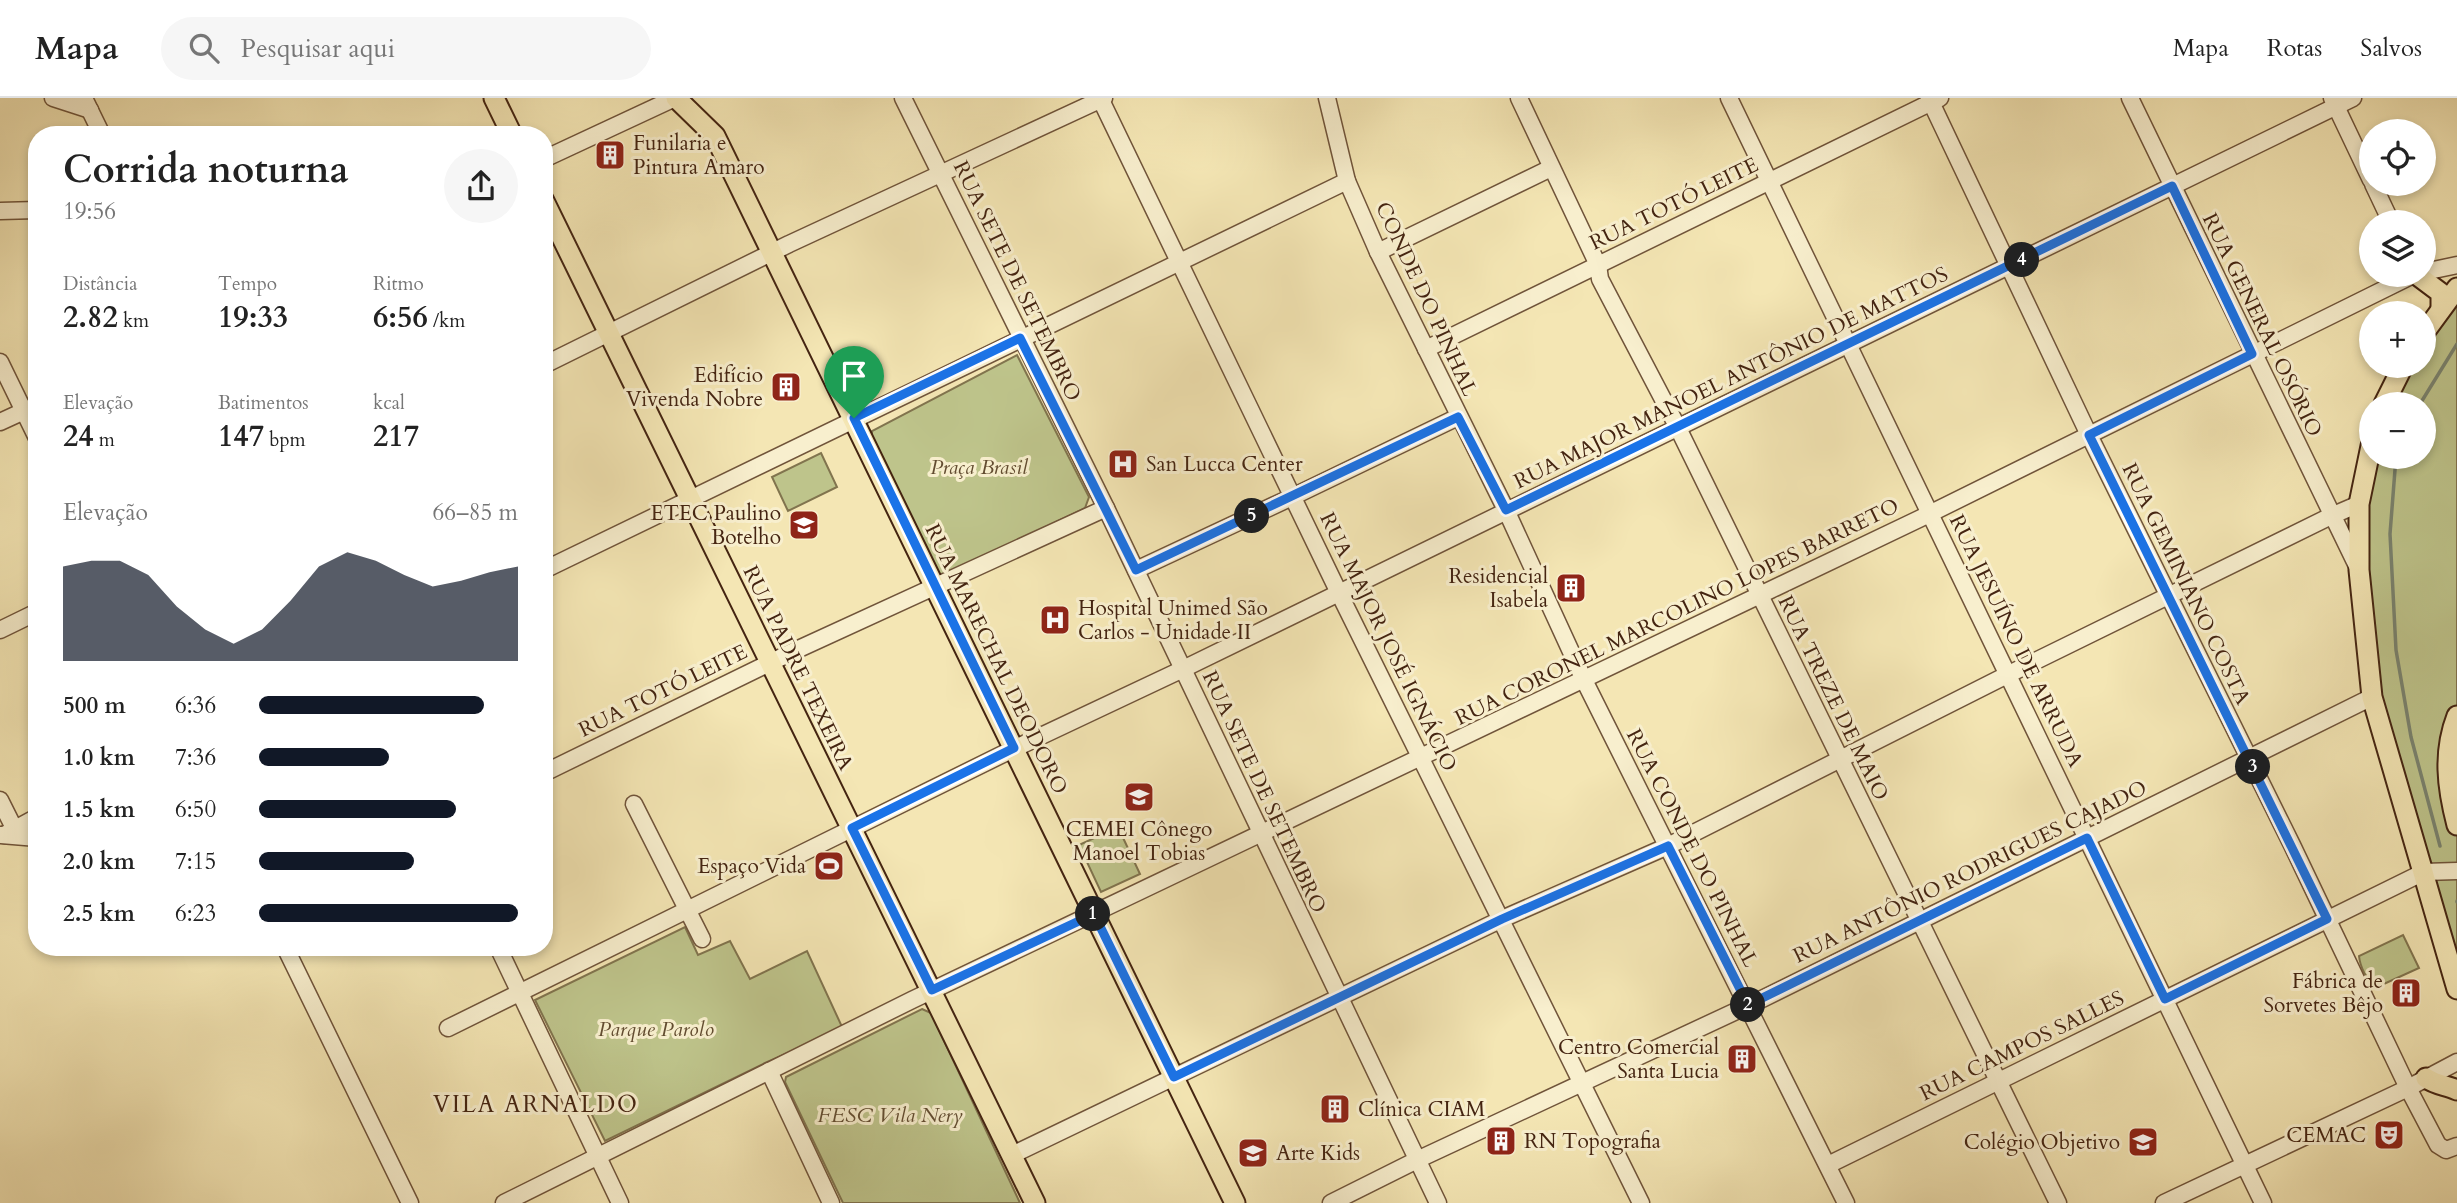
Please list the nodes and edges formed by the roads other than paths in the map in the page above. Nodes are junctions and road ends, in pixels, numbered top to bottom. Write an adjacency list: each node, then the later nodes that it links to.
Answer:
1 (53, 98): 13 (street)
2 (494, 98): 15 (main road)
3 (675, 98): 16 (street); 26 (main road, RUA MARECHAL DEODORO)
4 (903, 98): 19 (street, RUA SETE DE SETEMBRO)
5 (1102, 98): 19 (street); 28 (street, RUA MAJOR JOSÉ IGNÁCIO)
6 (1328, 98): 20 (street, CONDE DO PINHAL)
7 (1729, 98): 21 (street, RUA JESUÍNO DE ARRUDA)
8 (2130, 98): 22 (street, RUA GENERAL OSÓRIO)
9 (2353, 98): 12 (street, RUA MAJOR MANOEL ANTÔNIO DE MATTOS)
10 (1520, 99): 18 (street, RUA TREZE DE MAIO)
11 (1934, 99): 21 (street, RUA TOTÓ LEITE); 31 (street, RUA GEMINIANO COSTA)
12 (2334, 102): 17 (street); 22 (street, RUA MAJOR MANOEL ANTÔNIO DE MATTOS)
13 (87, 104): 14 (street)
14 (98, 126)
15 (508, 126)
16 (553, 155)
17 (2359, 155)
18 (1551, 169): 27 (street); 30 (street, RUA TREZE DE MAIO)
19 (941, 174): 26 (street); 39 (street, RUA SETE DE SETEMBRO)
20 (1347, 181): 27 (street, CONDE DO PINHAL); 28 (street)
21 (1769, 181): 30 (street, RUA TOTÓ LEITE); 40 (street, RUA JESUÍNO DE ARRUDA)
22 (2172, 186): 31 (street, RUA MAJOR MANOEL ANTÔNIO DE MATTOS); 42 (street, RUA GENERAL OSÓRIO)
23 (28, 210): 24 (street)
24 (0, 211)
25 (553, 220): 38 (main road, RUA PADRE TEXEIRA)
26 (773, 252): 38 (street); 48 (main road, RUA MARECHAL DEODORO)
27 (1378, 252): 41 (street, CONDE DO PINHAL)
28 (1179, 262): 39 (street); 53 (street, RUA MAJOR JOSÉ IGNÁCIO)
29 (2457, 264): 32 (street)
30 (1598, 265): 41 (street, RUA TOTÓ LEITE); 50 (street, RUA TREZE DE MAIO)
31 (2009, 266): 40 (street, RUA MAJOR MANOEL ANTÔNIO DE MATTOS); 51 (street, RUA GEMINIANO COSTA)
32 (2436, 269)
33 (2390, 287): 42 (street, RUA CORONEL MARCOLINO LOPES BARRETO)
34 (2432, 287): 36 (main road)
35 (2457, 288): 36 (main road)
36 (2441, 307): 37 (main road)
37 (2436, 315)
38 (608, 334): 43 (street); 54 (main road, RUA PADRE TEXEIRA)
39 (1020, 338): 48 (street); 56 (street, RUA SETE DE SETEMBRO)
40 (1847, 345): 50 (street, RUA MAJOR MANOEL ANTÔNIO DE MATTOS); 58 (street, RUA JESUÍNO DE ARRUDA)
41 (1426, 349): 47 (street, CONDE DO PINHAL)
42 (2252, 354): 51 (street, RUA CORONEL MARCOLINO LOPES BARRETO); 59 (street, RUA GENERAL OSÓRIO)
43 (553, 361)
44 (0, 362): 45 (street)
45 (28, 405)
46 (28, 409): 49 (street)
47 (1458, 417): 53 (street); 57 (street, CONDE DO PINHAL)
48 (854, 418): 54 (street); 63 (main road, RUA MARECHAL DEODORO)
49 (0, 422)
50 (1677, 426): 57 (street, RUA MAJOR MANOEL ANTÔNIO DE MATTOS); 65 (street, RUA TREZE DE MAIO)
51 (2089, 435): 58 (street, RUA CORONEL MARCOLINO LOPES BARRETO); 66 (street, RUA GEMINIANO COSTA)
52 (2366, 469): 55 (main road)
53 (1292, 497): 61 (street); 64 (street, RUA MAJOR JOSÉ IGNÁCIO)
54 (690, 499): 60 (street); 69 (main road, RUA PADRE TEXEIRA)
55 (2359, 504): 59 (street); 62 (main road)
56 (1106, 508): 61 (street, RUA SETE DE SETEMBRO); 63 (street, RUA TOTÓ LEITE)
57 (1506, 510): 64 (street, RUA MAJOR MANOEL ANTÔNIO DE MATTOS); 72 (street, RUA CONDE DO PINHAL)
58 (1931, 513): 65 (street, RUA CORONEL MARCOLINO LOPES BARRETO); 71 (street, RUA JESUÍNO DE ARRUDA)
59 (2330, 516): 62 (street, RUA GENERAL OSÓRIO); 66 (street)
60 (553, 565)
61 (1136, 570): 70 (street, RUA SETE DE SETEMBRO)
62 (2358, 570): 73 (main road)
63 (935, 585): 69 (street, RUA TOTÓ LEITE); 75 (main road, RUA MARECHAL DEODORO)
64 (1339, 593): 70 (street, RUA MAJOR MANOEL ANTÔNIO DE MATTOS); 76 (street, RUA MAJOR JOSÉ IGNÁCIO)
65 (1759, 596): 72 (street, RUA CORONEL MARCOLINO LOPES BARRETO); 78 (street, RUA TREZE DE MAIO)
66 (2169, 596): 71 (street); 77 (street, RUA GEMINIANO COSTA)
67 (28, 616): 68 (street)
68 (0, 630)
69 (770, 663): 79 (street, RUA TOTÓ LEITE); 84 (main road, RUA PADRE TEXEIRA)
70 (1183, 669): 75 (street, RUA MAJOR MANOEL ANTÔNIO DE MATTOS); 86 (street, RUA SETE DE SETEMBRO)
71 (2007, 675): 78 (street); 88 (street, RUA JESUÍNO DE ARRUDA)
72 (1584, 680): 76 (street, RUA CORONEL MARCOLINO LOPES BARRETO); 89 (street, RUA CONDE DO PINHAL)
73 (2372, 697): 77 (street, RUA ANTÔNIO RODRIGUES CAJADO); 91 (main road)
74 (2457, 716): 83 (main road)
75 (1014, 748): 84 (street, RUA MAJOR MANOEL ANTÔNIO DE MATTOS); 93 (main road, RUA MARECHAL DEODORO)
76 (1421, 757): 86 (street, RUA CORONEL MARCOLINO LOPES BARRETO); 94 (street, RUA MAJOR JOSÉ IGNÁCIO)
77 (2248, 757): 88 (street, RUA ANTÔNIO RODRIGUES CAJADO); 95 (street, RUA GEMINIANO COSTA)
78 (1840, 759): 89 (street); 96 (street, RUA TREZE DE MAIO)
79 (553, 769)
80 (0, 800): 85 (street)
81 (634, 804): 92 (street)
82 (28, 822): 85 (street)
83 (2457, 825)
84 (852, 828): 92 (street, RUA MAJOR MANOEL ANTÔNIO DE MATTOS); 101 (main road, RUA PADRE TEXEIRA)
85 (6, 833): 87 (street)
86 (1261, 834): 93 (street, RUA CORONEL MARCOLINO LOPES BARRETO); 103 (street, RUA SETE DE SETEMBRO)
87 (28, 837)
88 (2087, 838): 96 (street, RUA ANTÔNIO RODRIGUES CAJADO); 104 (street, RUA JESUÍNO DE ARRUDA)
89 (1668, 846): 94 (street); 105 (street, RUA CONDE DO PINHAL)
90 (2457, 871): 91 (street)
91 (2424, 872): 95 (street, RUA CAMPOS SALLES); 100 (main road)
92 (687, 910): 97 (street); 102 (street, RUA MAJOR MANOEL ANTÔNIO DE MATTOS)
93 (1094, 914): 101 (street, RUA CORONEL MARCOLINO LOPES BARRETO); 109 (main road, RUA MARECHAL DEODORO)
94 (1502, 919): 103 (street); 112 (street, RUA MAJOR JOSÉ IGNÁCIO)
95 (2327, 919): 104 (street, RUA CAMPOS SALLES); 113 (street, RUA GEMINIANO COSTA)
96 (1919, 920): 105 (street, RUA ANTÔNIO RODRIGUES CAJADO); 111 (street, RUA TREZE DE MAIO)
97 (702, 939)
98 (289, 956): 121 (street)
99 (502, 956): 102 (street)
100 (2457, 989)
101 (932, 990): 108 (street, RUA CORONEL MARCOLINO LOPES BARRETO); 116 (main road, RUA PADRE TEXEIRA)
102 (520, 993): 106 (street, RUA MAJOR MANOEL ANTÔNIO DE MATTOS); 117 (street)
103 (1339, 997): 109 (street); 118 (street, RUA SETE DE SETEMBRO)
104 (2165, 999): 111 (street, RUA CAMPOS SALLES); 119 (street, RUA JESUÍNO DE ARRUDA)
105 (1748, 1005): 112 (street, RUA ANTÔNIO RODRIGUES CAJADO); 120 (street, RUA CONDE DO PINHAL)
106 (448, 1028)
107 (2457, 1062): 110 (street)
108 (769, 1072): 117 (street, RUA CORONEL MARCOLINO LOPES BARRETO); 124 (street)
109 (1174, 1077): 116 (street); 126 (main road, RUA MARECHAL DEODORO)
110 (2426, 1078): 113 (street); 114 (main road)
111 (1997, 1082): 120 (street, RUA CAMPOS SALLES); 131 (street, RUA TREZE DE MAIO)
112 (1583, 1083): 118 (street, RUA ANTÔNIO RODRIGUES CAJADO); 129 (street, RUA MAJOR JOSÉ IGNÁCIO)
113 (2408, 1088): 115 (street, RUA GEMINIANO COSTA); 119 (street)
114 (2457, 1090)
115 (2457, 1146)
116 (1012, 1155): 125 (main road, RUA PADRE TEXEIRA)
117 (597, 1157): 122 (street, RUA CORONEL MARCOLINO LOPES BARRETO); 123 (street)
118 (1417, 1160): 127 (street, RUA ANTÔNIO RODRIGUES CAJADO); 128 (street, RUA SETE DE SETEMBRO)
119 (2244, 1164): 132 (street); 133 (street, RUA JESUÍNO DE ARRUDA)
120 (1828, 1165): 130 (street, RUA CONDE DO PINHAL)
121 (410, 1203)
122 (503, 1203)
123 (620, 1203)
124 (831, 1203)
125 (1035, 1203)
126 (1235, 1203)
127 (1331, 1203)
128 (1438, 1203)
129 (1641, 1203)
130 (1846, 1203)
131 (2058, 1203)
132 (2164, 1203)
133 (2263, 1203)

